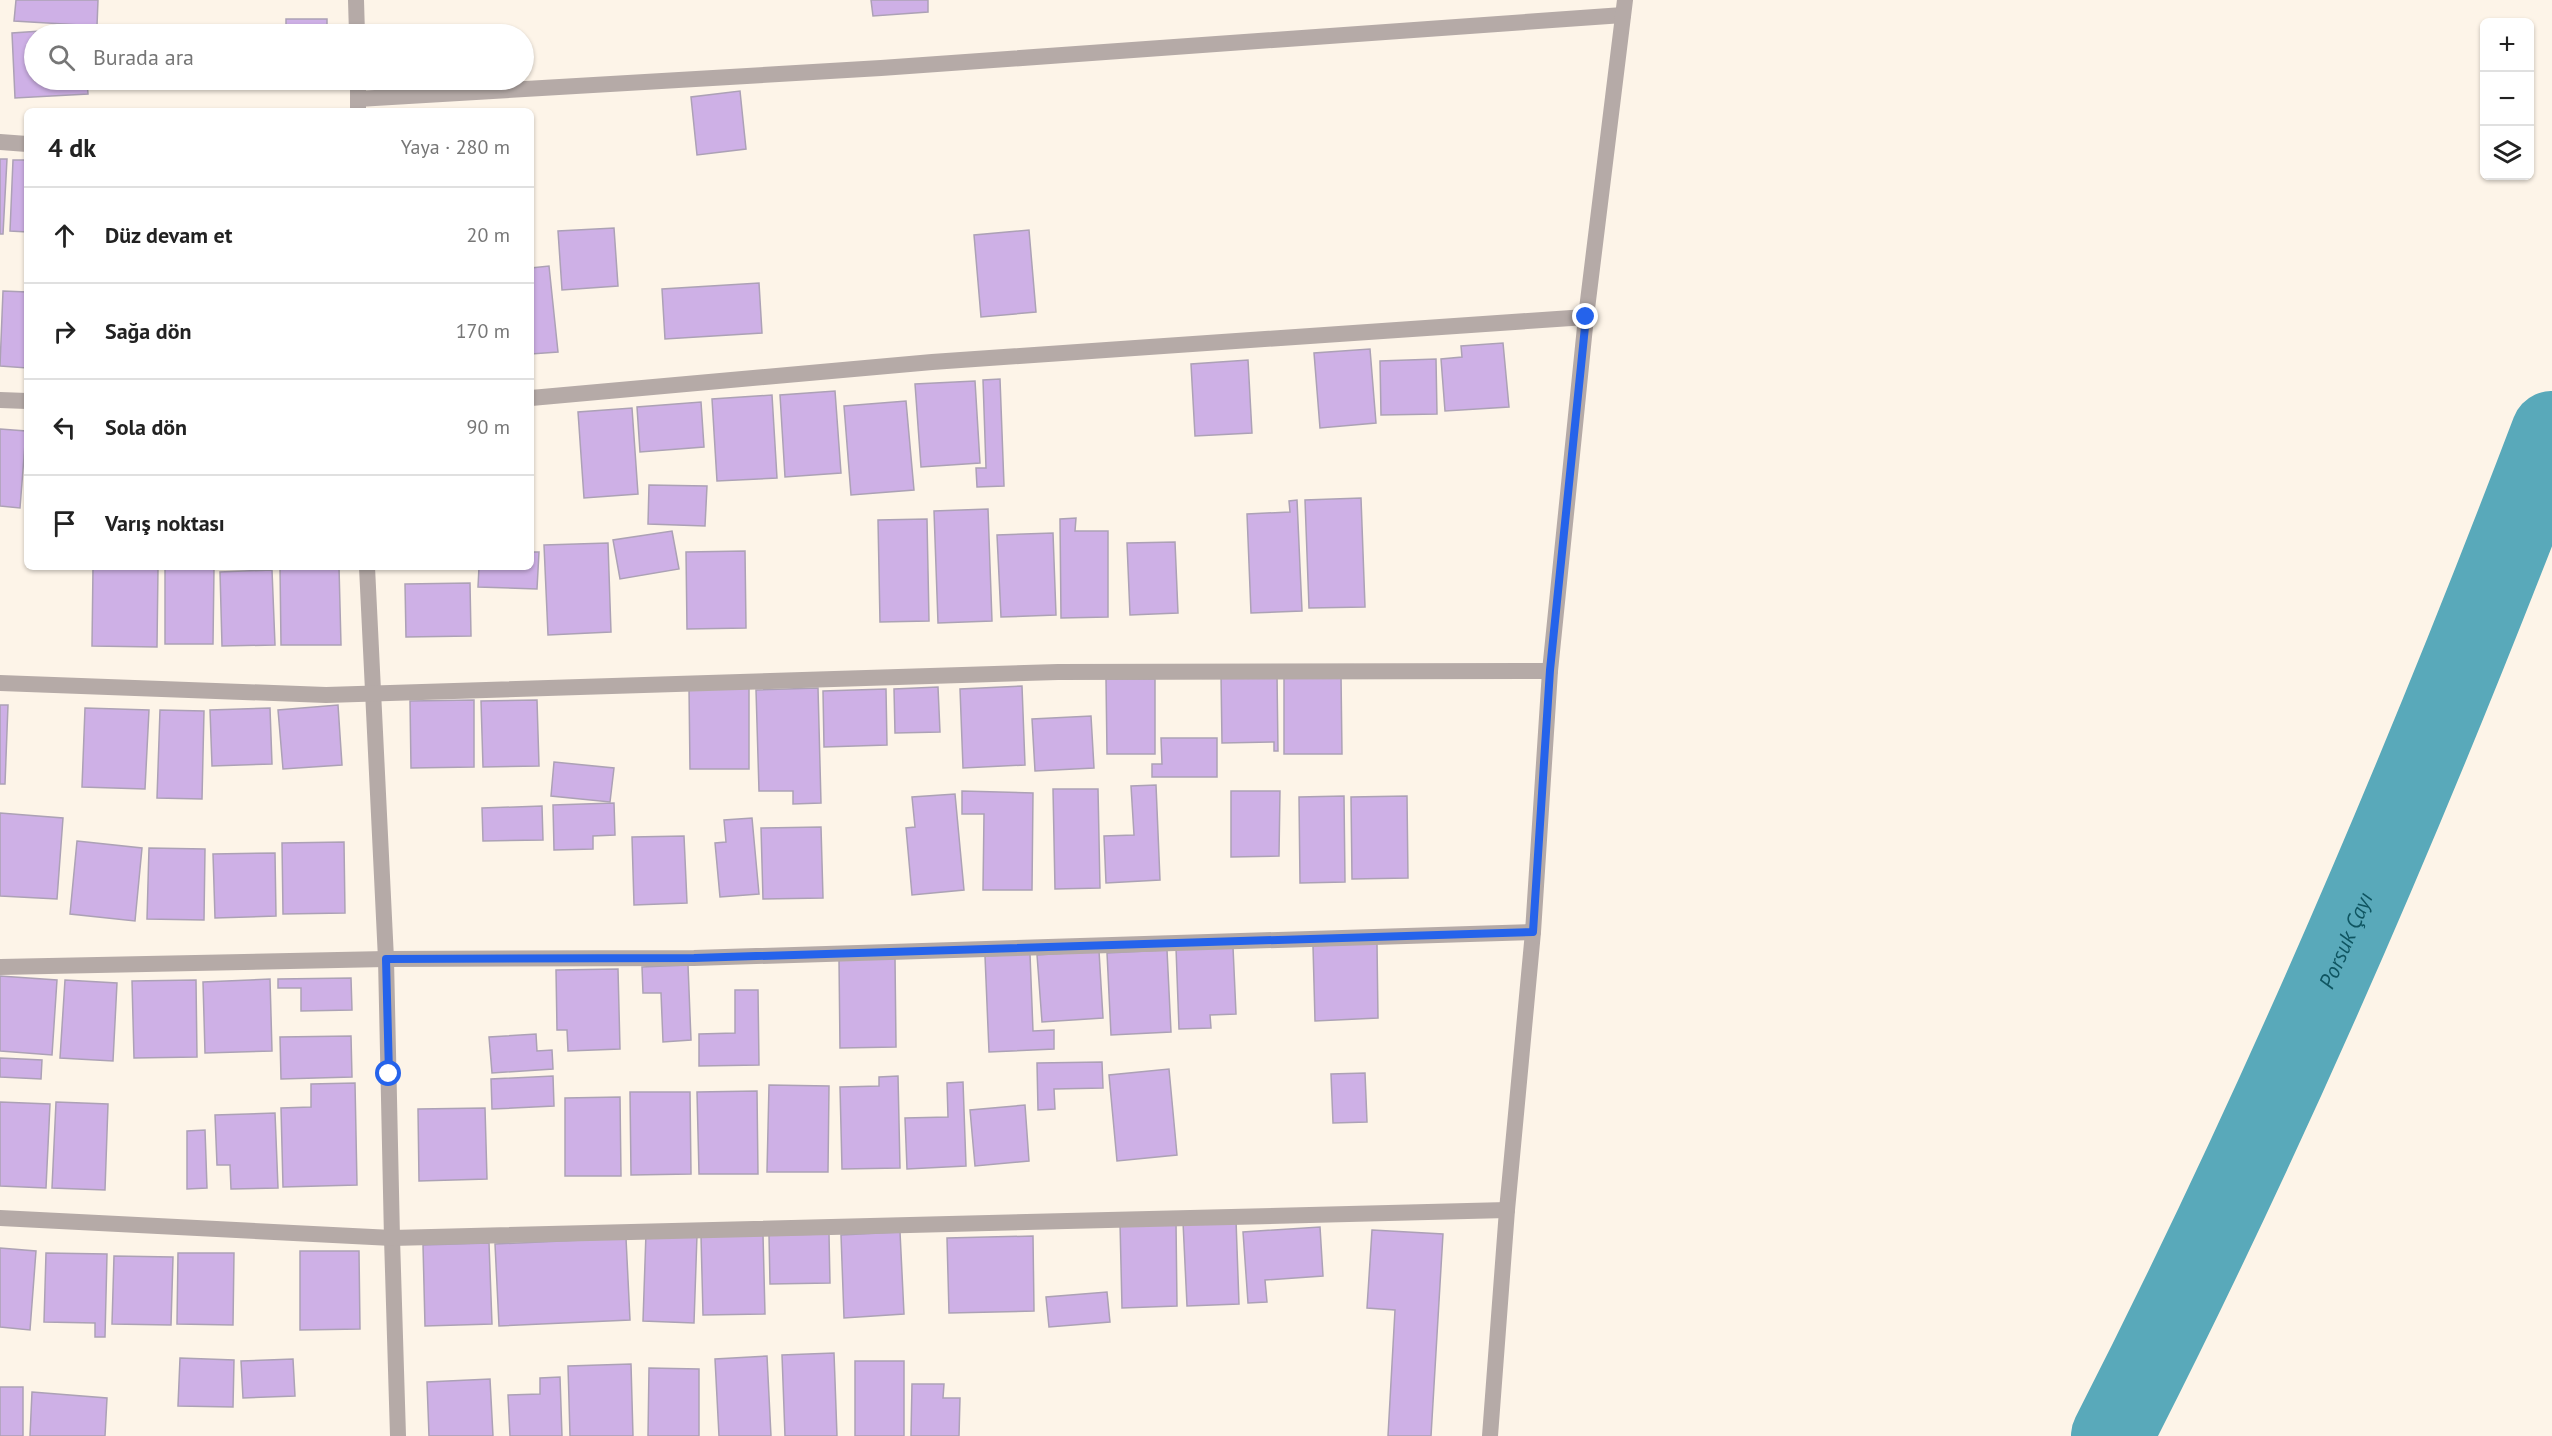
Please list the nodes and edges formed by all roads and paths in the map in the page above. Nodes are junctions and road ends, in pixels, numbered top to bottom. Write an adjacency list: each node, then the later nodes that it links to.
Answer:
1 (356, 0): 3 (street)
2 (1624, 7): 4 (street); 7 (street)
3 (357, 24)
4 (358, 105)
5 (0, 142): 6 (street)
6 (24, 144)
7 (1586, 317): 8 (street); 12 (street)
8 (534, 398)
9 (0, 400): 10 (street)
10 (24, 401)
11 (367, 570): 14 (street)
12 (1550, 670): 14 (street); 15 (street)
13 (0, 683): 14 (street)
14 (374, 694): 16 (street)
15 (1533, 932): 16 (street); 18 (street)
16 (386, 959): 17 (street); 20 (street)
17 (0, 968)
18 (1507, 1210): 20 (street); 22 (street)
19 (0, 1218): 20 (street)
20 (392, 1238): 21 (street)
21 (398, 1436)
22 (1490, 1436)

